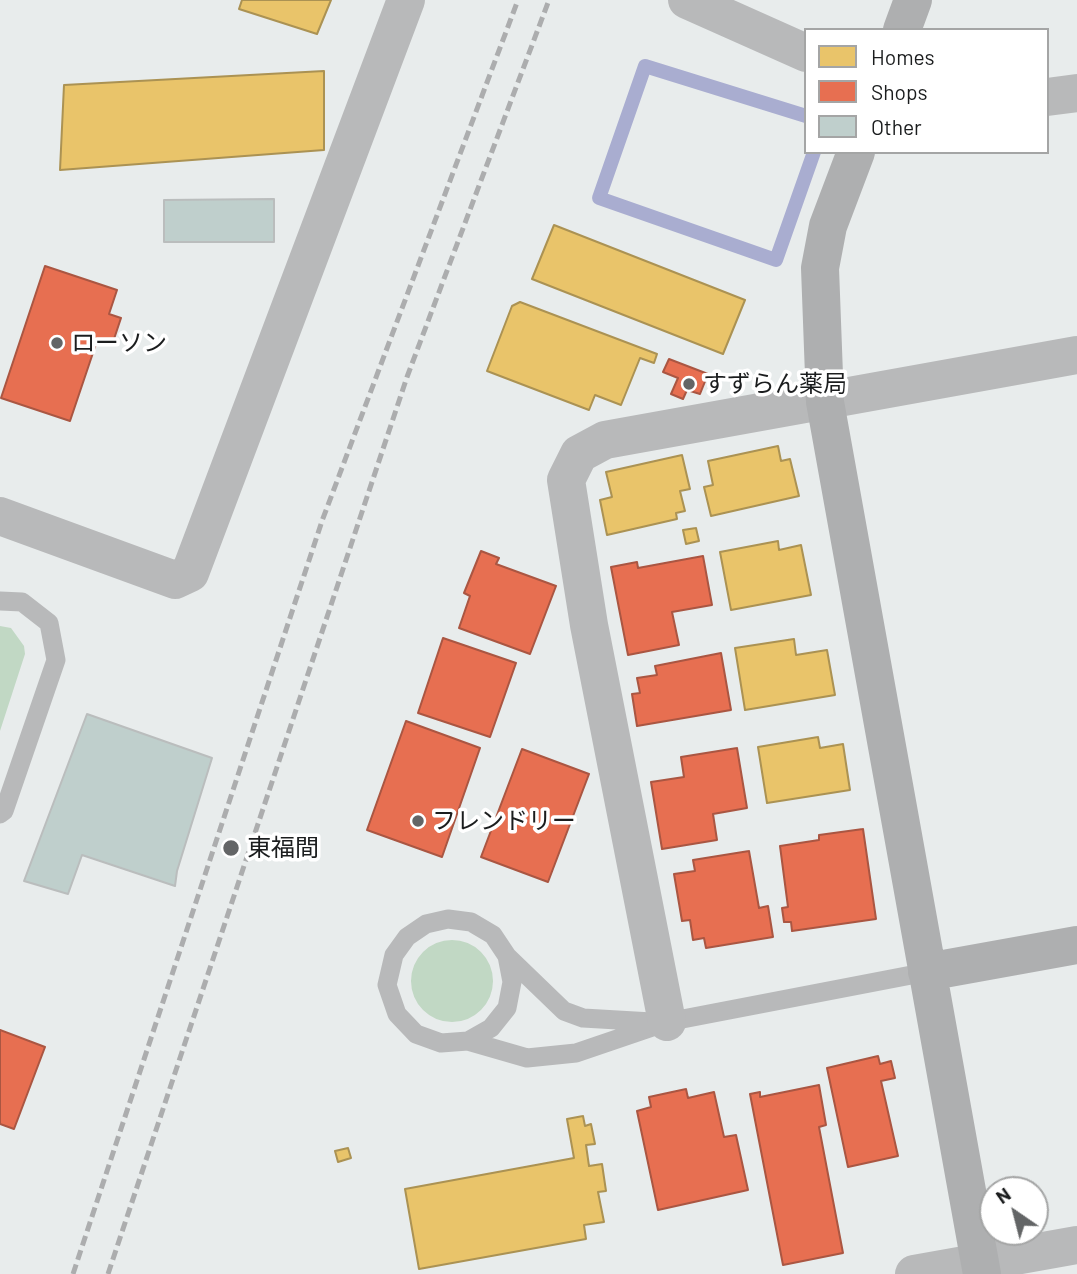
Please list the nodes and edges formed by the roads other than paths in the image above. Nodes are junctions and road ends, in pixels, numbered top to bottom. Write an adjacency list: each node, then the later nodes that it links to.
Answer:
1 (406, 0): 11 (street)
2 (687, 0): 5 (street)
3 (913, 0): 4 (street)
4 (903, 28)
5 (804, 51)
6 (1077, 93): 7 (street)
7 (1049, 97)
8 (855, 154): 10 (street)
9 (1077, 355): 10 (street)
10 (824, 402): 16 (street); 17 (street)
11 (0, 516)
12 (0, 601): 13 (lane)
13 (0, 814)
14 (1077, 945): 16 (street)
15 (507, 956): 17 (lane); 18 (lane); 18 (lane)
16 (927, 972): 17 (lane); 20 (street)
17 (667, 1022): 18 (lane)
18 (468, 1041)
19 (1077, 1245): 20 (street)
20 (981, 1268): 21 (street)
21 (914, 1274)

